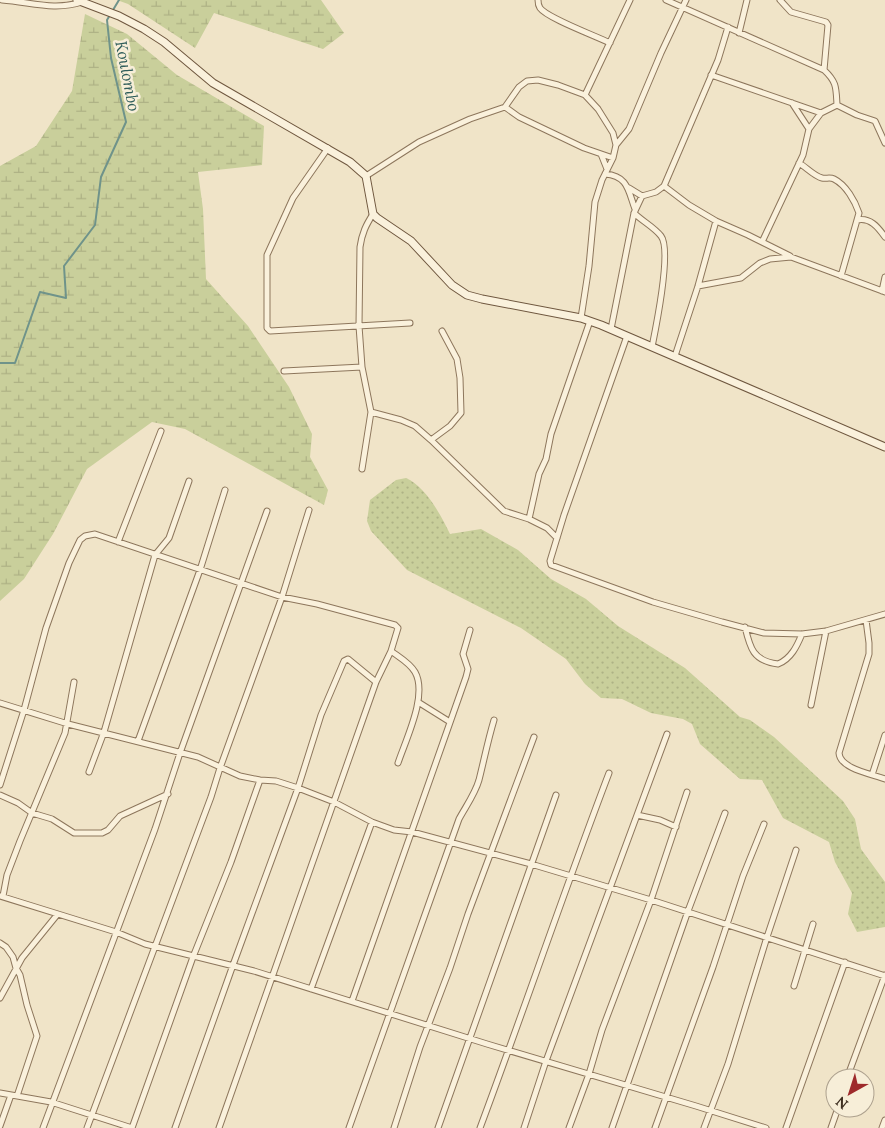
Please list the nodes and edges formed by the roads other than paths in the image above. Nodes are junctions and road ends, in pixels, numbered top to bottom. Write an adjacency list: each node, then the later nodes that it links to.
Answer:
1 (2, 0): 8 (street)
2 (538, 0): 13 (street)
3 (630, 0): 13 (street)
4 (666, 0): 10 (street)
5 (686, 0): 10 (street)
6 (751, 0): 9 (street)
7 (780, 0): 14 (street)
8 (80, 1): 26 (street)
9 (746, 3): 12 (street)
10 (683, 8): 11 (street); 23 (street)
11 (728, 27): 12 (street); 15 (street)
12 (739, 33): 14 (street)
13 (610, 43): 16 (street)
14 (824, 70): 18 (street)
15 (711, 75): 17 (street); 32 (street)
16 (586, 95): 19 (street); 22 (street)
17 (792, 102): 20 (street); 21 (street)
18 (837, 104): 20 (street); 24 (street)
19 (505, 107): 27 (street); 31 (street)
20 (821, 113): 21 (street)
21 (809, 129): 29 (street)
22 (613, 133): 23 (street); 25 (street)
23 (625, 136): 25 (street)
24 (885, 143)
25 (616, 145): 28 (street)
26 (328, 148): 31 (street); 49 (street)
27 (601, 154): 28 (street); 30 (street)
28 (613, 158): 30 (street)
29 (799, 162): 37 (street); 40 (street)
30 (606, 172): 33 (street); 46 (street)
31 (366, 176): 36 (street)
32 (664, 186): 34 (street); 38 (street)
33 (629, 188): 34 (street); 35 (street)
34 (642, 196): 35 (street)
35 (634, 211): 50 (street); 53 (street)
36 (373, 214): 46 (street); 49 (street)
37 (857, 220): 39 (street); 42 (street)
38 (716, 221): 40 (street); 44 (street)
39 (885, 237)
40 (762, 242): 41 (street)
41 (791, 257): 42 (street); 44 (street)
42 (841, 276): 45 (street)
43 (885, 277): 45 (street)
44 (698, 286): 54 (street)
45 (883, 291)
46 (582, 318): 47 (street)
47 (590, 321): 50 (street); 66 (street)
48 (410, 323): 49 (street)
49 (359, 326): 55 (street)
50 (611, 329): 52 (street)
51 (442, 331): 59 (street)
52 (627, 336): 53 (street); 67 (street)
53 (652, 347): 54 (street)
54 (675, 356): 60 (street)
55 (362, 367): 56 (street); 57 (street)
56 (284, 371)
57 (371, 412): 59 (street); 61 (street)
58 (161, 431): 68 (street)
59 (431, 440): 66 (street)
60 (885, 446)
61 (362, 469)
62 (189, 481): 69 (street)
63 (225, 490): 70 (street)
64 (309, 510): 72 (street)
65 (267, 511): 71 (street)
66 (529, 518): 67 (street)
67 (557, 538): 75 (street)
68 (118, 542): 69 (street); 85 (street)
69 (156, 555): 70 (street); 89 (street)
70 (200, 570): 71 (street); 93 (street)
71 (241, 584): 72 (street); 94 (street)
72 (282, 597): 79 (street); 96 (street)
73 (885, 614): 74 (street)
74 (866, 620): 77 (street); 99 (street)
75 (745, 627): 78 (street); 78 (street)
76 (470, 630): 87 (street)
77 (826, 631): 78 (street); 84 (street)
78 (802, 634)
79 (391, 651): 81 (street); 82 (street)
80 (74, 682): 88 (street)
81 (376, 682): 103 (street); 108 (street)
82 (418, 702): 87 (street); 95 (street)
83 (0, 703): 85 (street)
84 (811, 705)
85 (24, 710): 88 (street); 102 (street)
86 (494, 720): 116 (street)
87 (450, 722): 115 (street)
88 (68, 724): 89 (street); 109 (street)
89 (104, 732): 93 (street); 97 (street)
90 (667, 734): 111 (street)
91 (885, 735): 99 (street)
92 (534, 737): 118 (street)
93 (138, 741): 94 (street)
94 (180, 753): 96 (street); 105 (street)
95 (398, 763)
96 (220, 768): 100 (street); 131 (street)
97 (89, 772)
98 (609, 773): 120 (street)
99 (872, 775): 101 (street)
100 (260, 780): 103 (street); 133 (street)
101 (885, 780)
102 (0, 785)
103 (298, 788): 108 (street); 135 (street)
104 (688, 792): 114 (street)
105 (168, 794): 109 (street); 128 (street)
106 (556, 795): 119 (street)
107 (0, 796): 109 (street)
108 (334, 802): 112 (street); 138 (street)
109 (32, 813): 122 (street)
110 (725, 813): 124 (street)
111 (637, 815): 114 (street); 121 (street)
112 (372, 822): 115 (street); 140 (street)
113 (764, 824): 126 (street)
114 (676, 827): 123 (street)
115 (412, 832): 116 (street); 142 (street)
116 (451, 843): 118 (street); 143 (street)
117 (796, 850): 129 (street)
118 (492, 854): 119 (street); 144 (street)
119 (531, 864): 120 (street); 145 (street)
120 (570, 876): 121 (street); 146 (street)
121 (610, 888): 123 (street); 147 (street)
122 (2, 896): 125 (street)
123 (650, 900): 124 (street); 149 (street)
124 (688, 911): 126 (street); 150 (street)
125 (57, 914): 128 (street); 136 (street)
126 (727, 924): 129 (street); 154 (street)
127 (813, 924): 132 (street)
128 (116, 932): 131 (street); 155 (street)
129 (767, 937): 132 (street); 156 (street)
130 (0, 942): 136 (street)
131 (155, 946): 133 (street); 157 (street)
132 (806, 950): 134 (street); 139 (street)
133 (193, 957): 135 (street); 162 (street)
134 (845, 962): 137 (street); 175 (street)
135 (233, 965): 138 (street); 163 (street)
136 (16, 968): 141 (street); 153 (street)
137 (885, 976): 148 (street)
138 (272, 977): 140 (street); 164 (street)
139 (794, 986)
140 (312, 989): 142 (street)
141 (0, 998)
142 (352, 1001): 143 (street)
143 (389, 1012): 144 (street); 165 (street)
144 (429, 1026): 145 (street); 166 (street)
145 (469, 1038): 146 (street); 167 (street)
146 (510, 1050): 147 (street); 168 (street)
147 (546, 1060): 149 (street); 169 (street)
148 (851, 1068)
149 (589, 1074): 150 (street); 170 (street)
150 (627, 1085): 154 (street); 171 (street)
151 (0, 1093): 152 (street)
152 (11, 1095): 153 (street); 159 (street)
153 (17, 1096): 155 (street)
154 (666, 1097): 156 (street); 172 (street)
155 (52, 1102): 157 (street); 160 (street)
156 (711, 1111): 173 (street); 174 (street)
157 (92, 1115): 161 (street); 162 (street)
158 (885, 1120): 176 (street)
159 (0, 1126)
160 (43, 1128)
161 (87, 1128)
162 (132, 1128)
163 (175, 1128)
164 (219, 1128)
165 (349, 1128)
166 (394, 1128)
167 (438, 1128)
168 (480, 1128)
169 (524, 1128)
170 (569, 1128)
171 (612, 1128)
172 (655, 1128)
173 (704, 1128)
174 (766, 1128)
175 (786, 1128)
176 (882, 1128)

